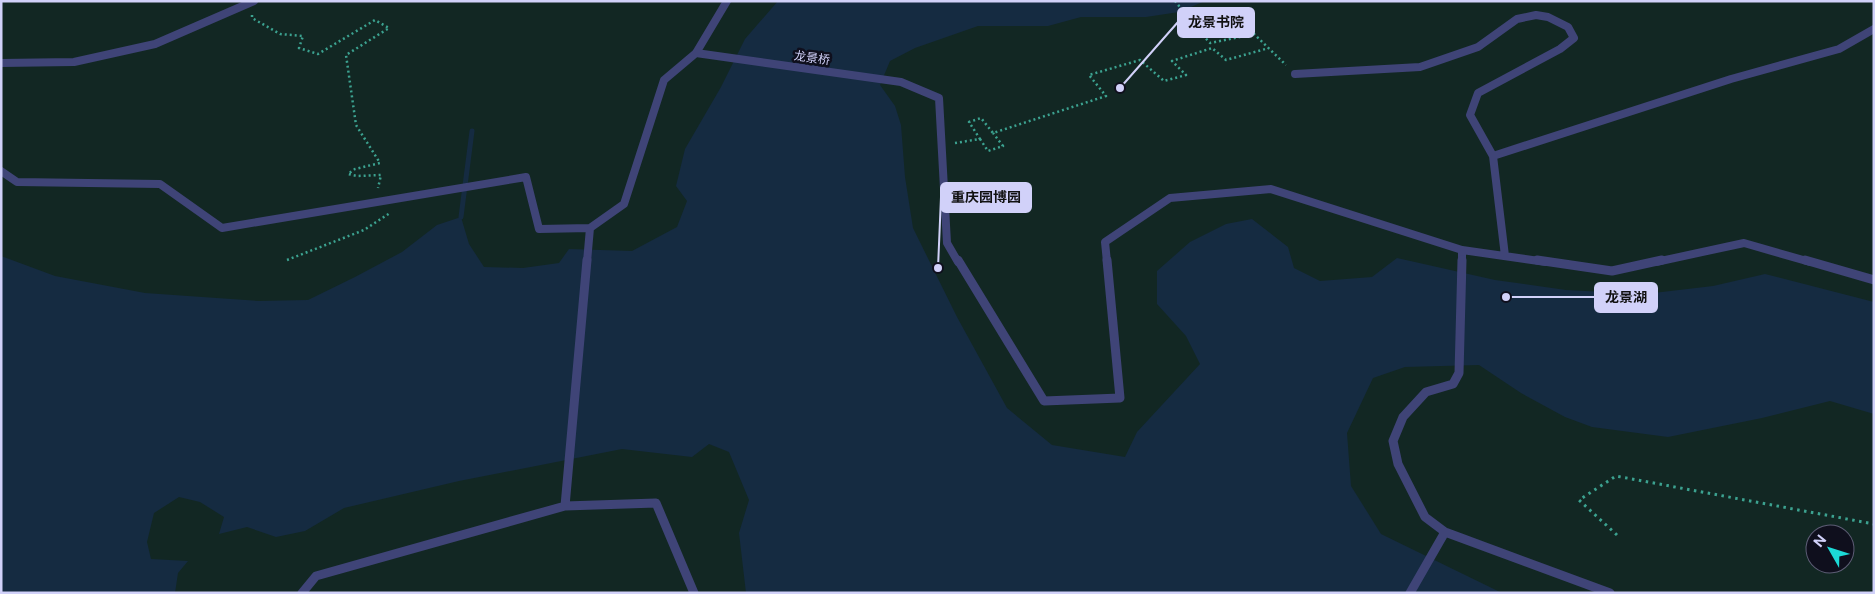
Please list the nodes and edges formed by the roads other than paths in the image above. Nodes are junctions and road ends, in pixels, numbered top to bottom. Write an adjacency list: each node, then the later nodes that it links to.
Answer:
1 (727, 1): 4 (lane)
2 (249, 2): 5 (lane)
3 (1874, 29): 7 (lane)
4 (696, 52): 9 (lane); 10 (lane, 龙景桥)
5 (1, 63)
6 (1295, 74): 7 (lane)
7 (1493, 156): 11 (lane)
8 (1, 171): 9 (lane)
9 (590, 228): 13 (lane)
10 (1462, 250): 11 (lane); 14 (lane)
11 (1504, 256): 12 (lane)
12 (1874, 280)
13 (565, 506): 16 (lane); 17 (lane)
14 (1445, 532): 15 (lane); 19 (lane)
15 (1436, 549): 18 (lane)
16 (302, 593)
17 (694, 593)
18 (1410, 593)
19 (1610, 593)

